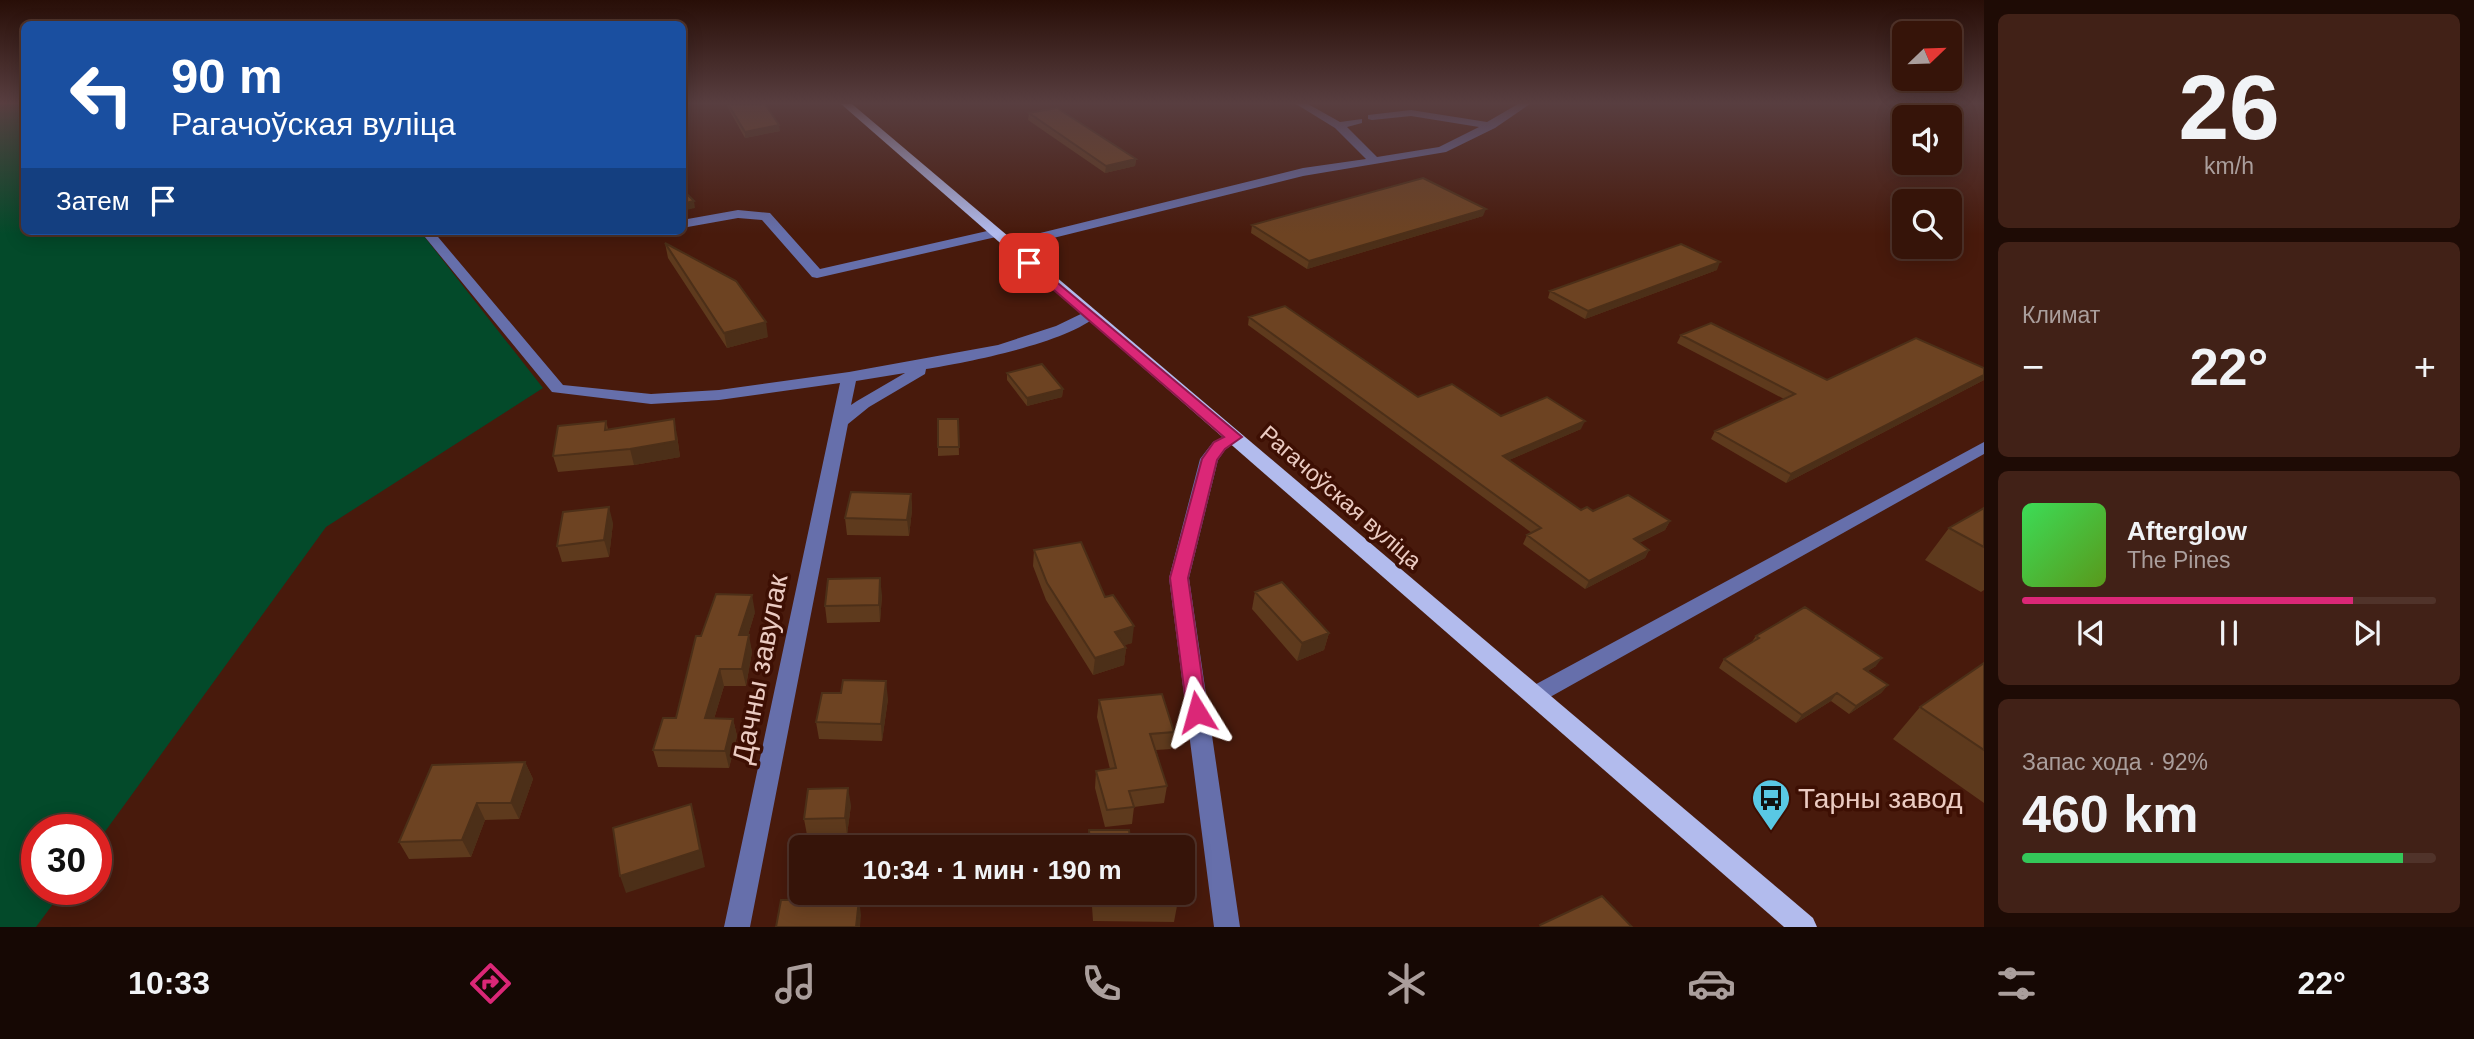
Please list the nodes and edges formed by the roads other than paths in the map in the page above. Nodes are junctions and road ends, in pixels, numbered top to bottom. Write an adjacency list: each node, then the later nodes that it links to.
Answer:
1 (896, 147): 7 (main road, Рагачоўская вуліца)
2 (1361, 147): 4 (street)
3 (1448, 147): 4 (street)
4 (1374, 160): 7 (street)
5 (686, 223): 7 (street)
6 (428, 235): 10 (street)
7 (1003, 239): 8 (main road, Рагачоўская вуліца)
8 (1090, 315): 9 (street); 12 (main road, Рагачоўская вуліца)
9 (934, 363): 10 (street); 11 (street)
10 (849, 377): 11 (street, Дачны завулак)
11 (839, 423): 15 (street, Дачны завулак)
12 (1234, 437): 14 (main road, Рагачоўская вуліца); 16 (street)
13 (1984, 447): 14 (street)
14 (1535, 695): 17 (main road, Рагачоўская вуліца)
15 (737, 927)
16 (1227, 927)
17 (1804, 927)

